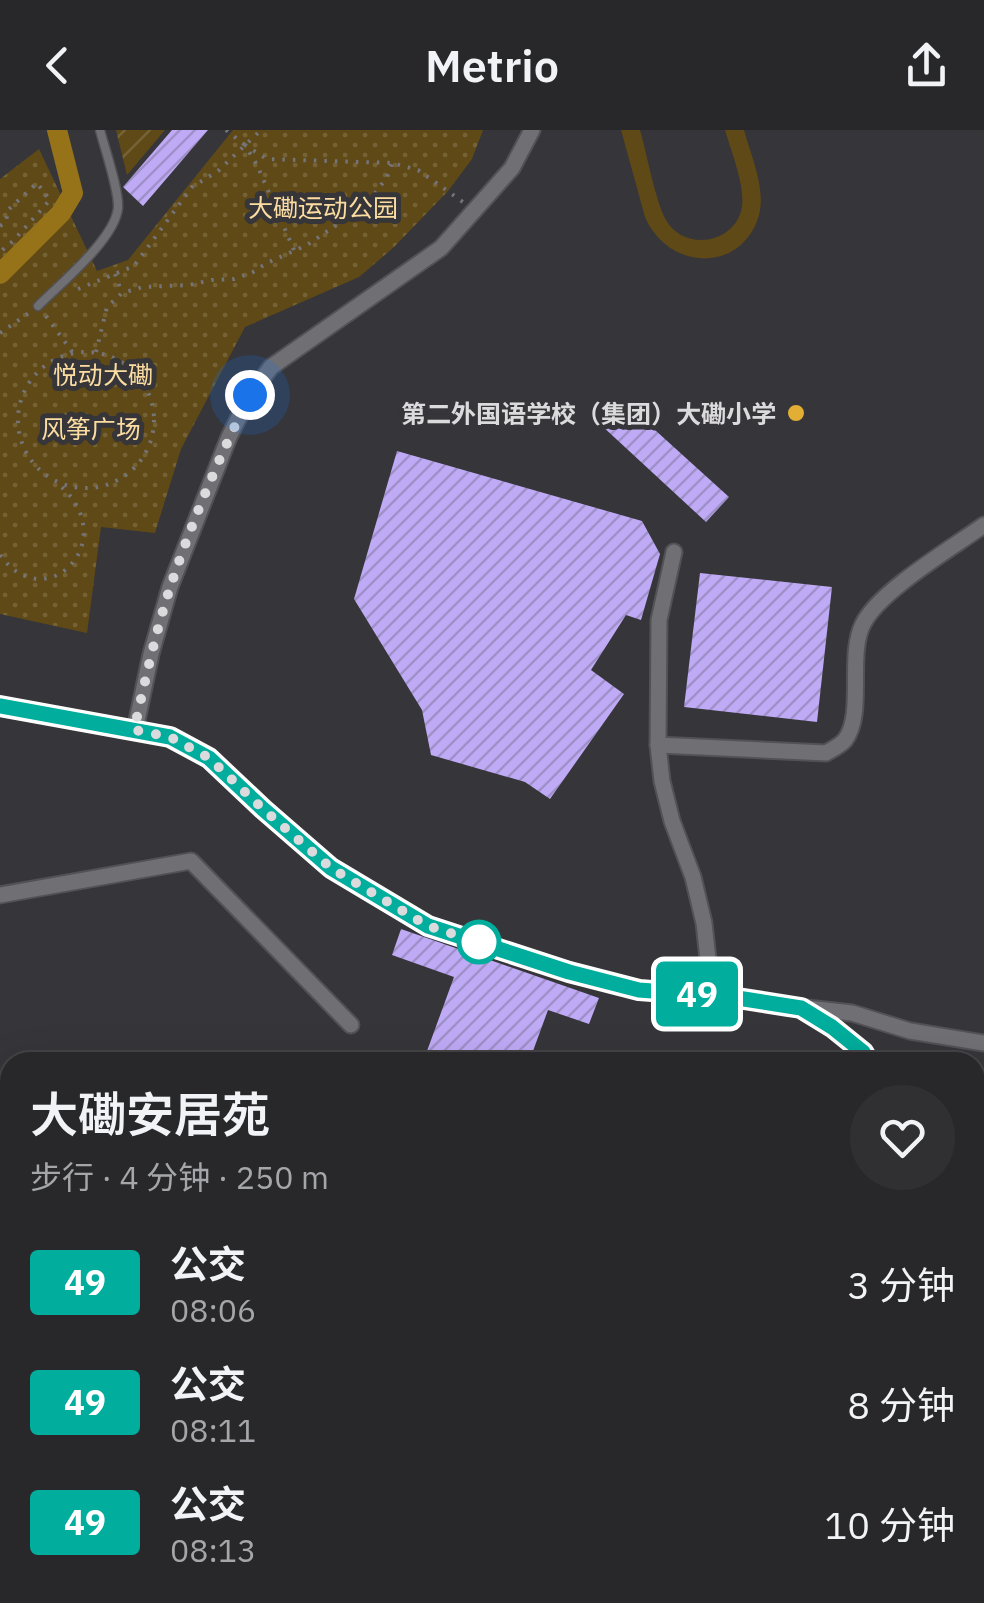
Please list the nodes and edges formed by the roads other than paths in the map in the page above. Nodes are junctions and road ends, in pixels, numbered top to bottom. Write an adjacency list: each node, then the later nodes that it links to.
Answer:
1 (100, 130): 3 (lane)
2 (532, 130): 7 (street)
3 (38, 306)
4 (984, 525): 8 (street)
5 (674, 552): 8 (street)
6 (0, 706): 7 (street)
7 (134, 730): 10 (street)
8 (658, 745): 10 (street)
9 (0, 896): 12 (street)
10 (712, 996): 11 (street)
11 (801, 1008): 13 (street); 14 (street)
12 (351, 1025)
13 (984, 1043)
14 (863, 1052)

